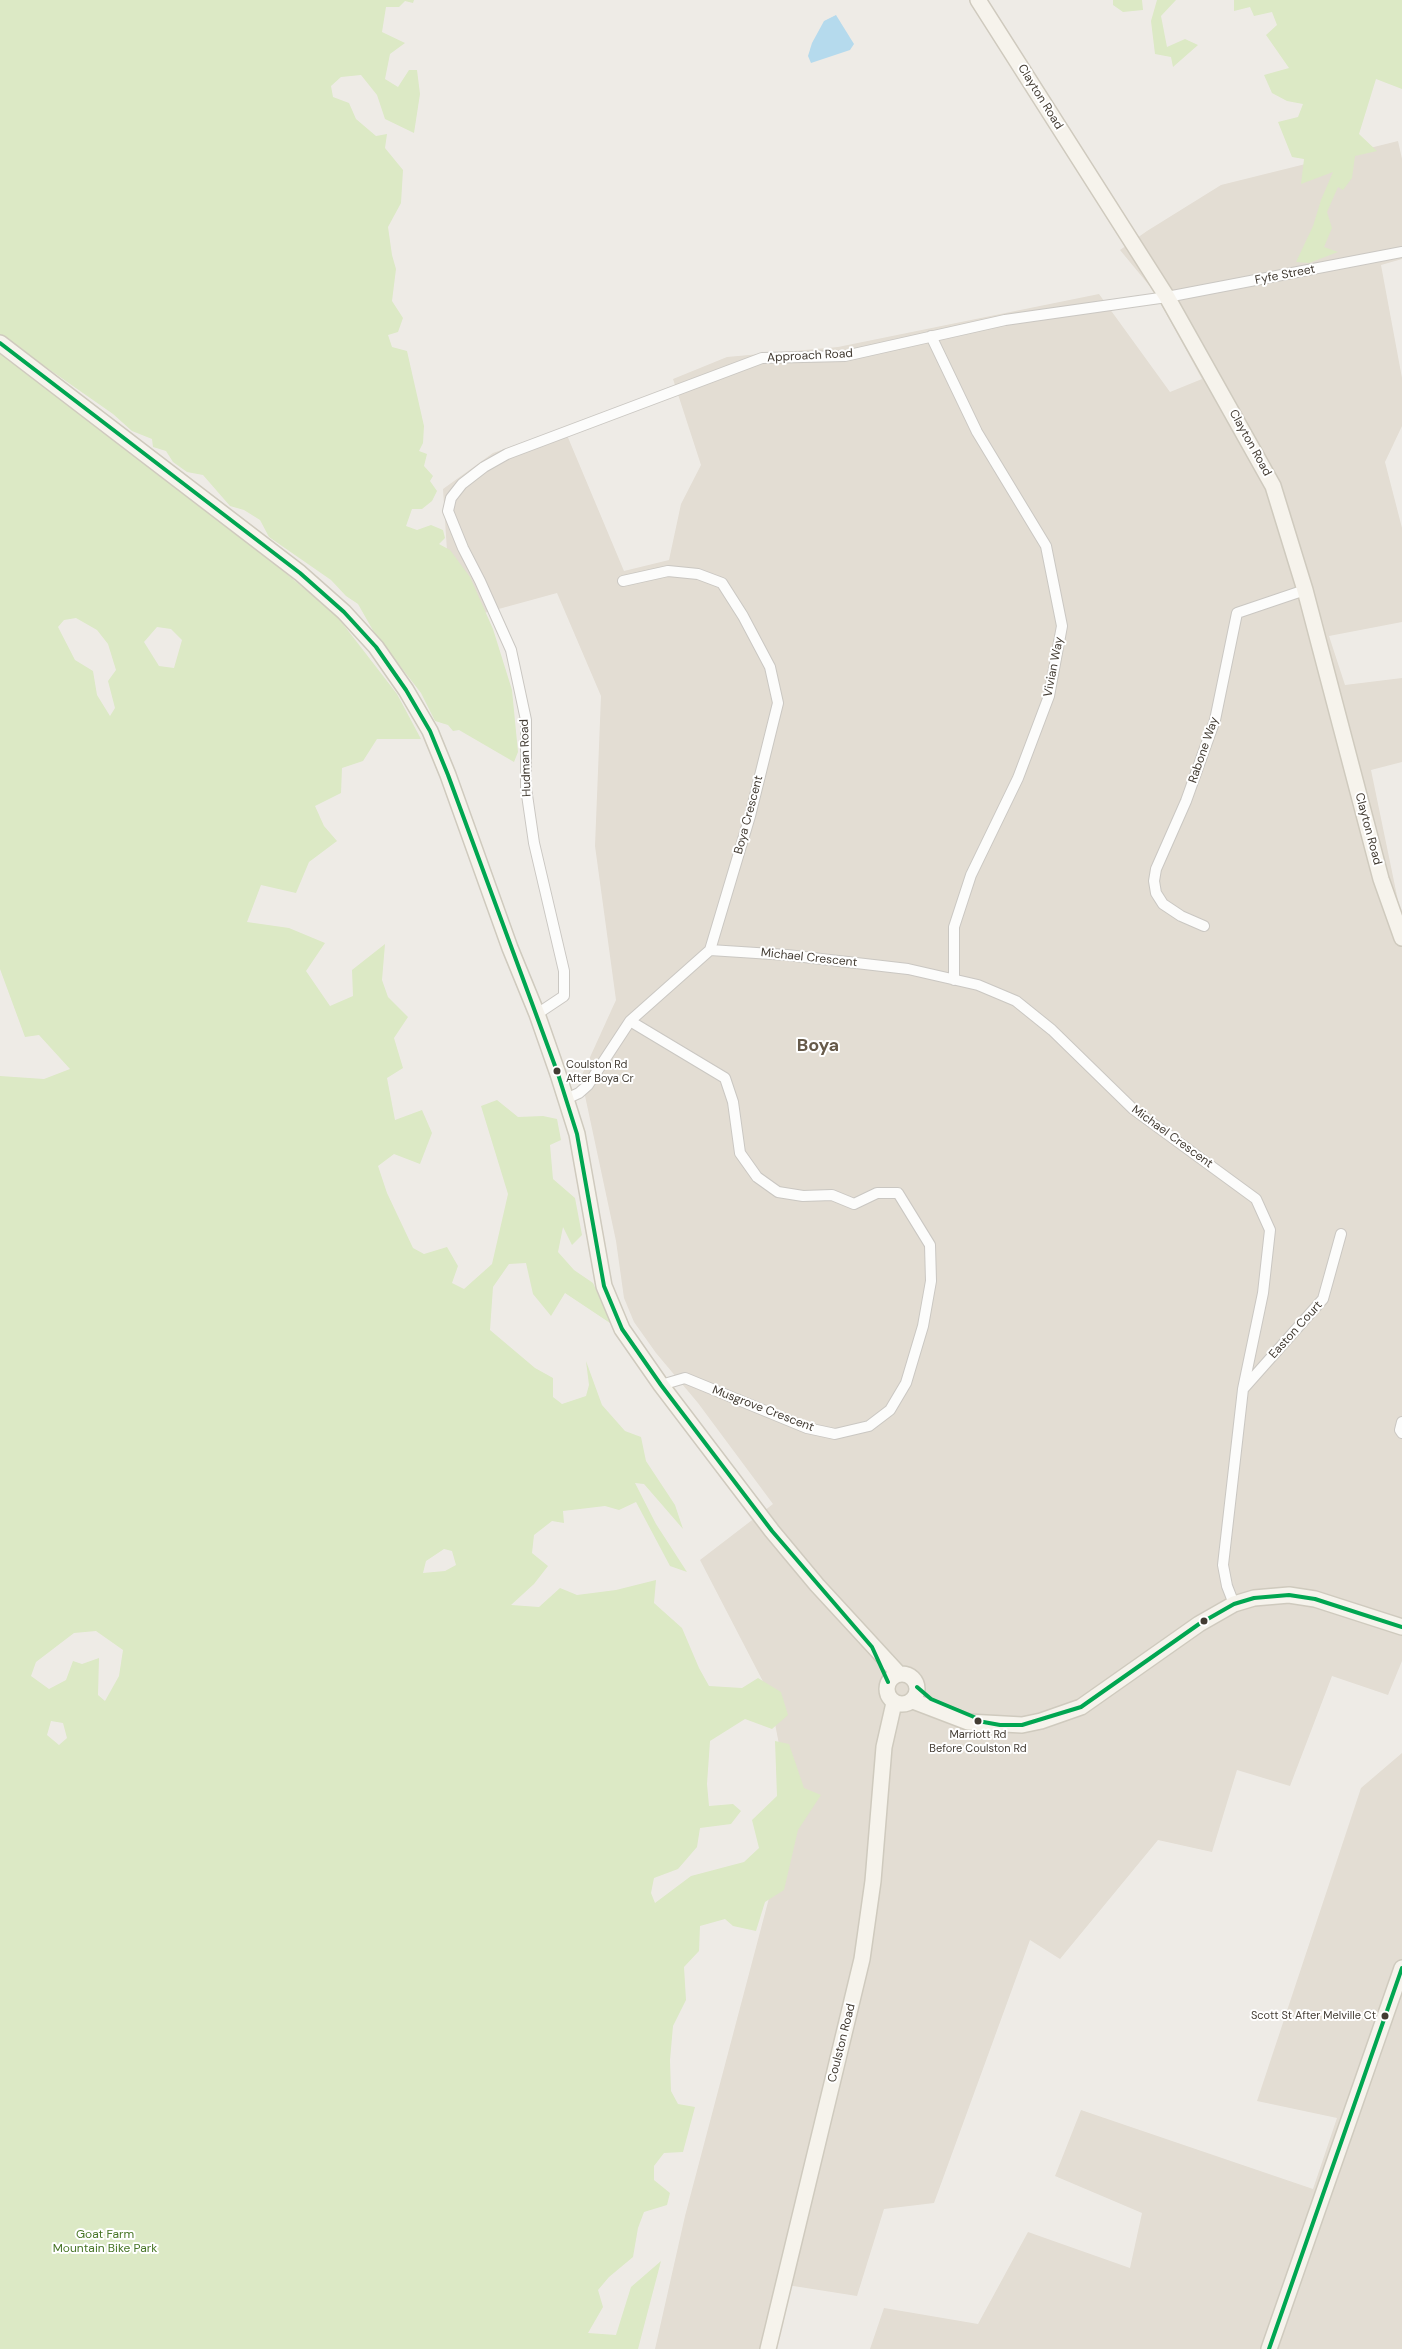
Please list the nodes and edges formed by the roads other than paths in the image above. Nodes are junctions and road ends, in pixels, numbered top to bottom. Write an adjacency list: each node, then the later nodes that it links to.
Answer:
1 (978, 0): 3 (street, Clayton Road)
2 (1402, 252): 3 (street, Fyfe Street)
3 (1167, 297): 4 (street, Approach Road); 8 (street, Clayton Road)
4 (931, 336): 6 (street, Approach Road); 12 (street, Vivian Way)
5 (0, 343): 13 (street)
6 (451, 498): 13 (street, Hudman Road)
7 (623, 581): 11 (street, Boya Crescent)
8 (1305, 590): 9 (street, Rabone Way); 10 (street, Clayton Road)
9 (1204, 926)
10 (1402, 938)
11 (710, 950): 12 (street, Michael Crescent); 14 (street)
12 (954, 980): 18 (street, Michael Crescent)
13 (537, 1014): 15 (street)
14 (630, 1021): 15 (street); 17 (street, Musgrove Crescent)
15 (566, 1099): 17 (street)
16 (1341, 1234): 18 (street, Easton Court)
17 (661, 1385): 23 (street)
18 (1243, 1389): 21 (street, Michael Crescent)
19 (1402, 1422): 20 (street)
20 (1402, 1433)
21 (1234, 1604): 22 (street); 24 (street)
22 (1402, 1627)
23 (893, 1678): 24 (street); 24 (street)
24 (907, 1699): 26 (street, Coulston Road)
25 (1402, 1968): 27 (street)
26 (768, 2349)
27 (1269, 2349)

